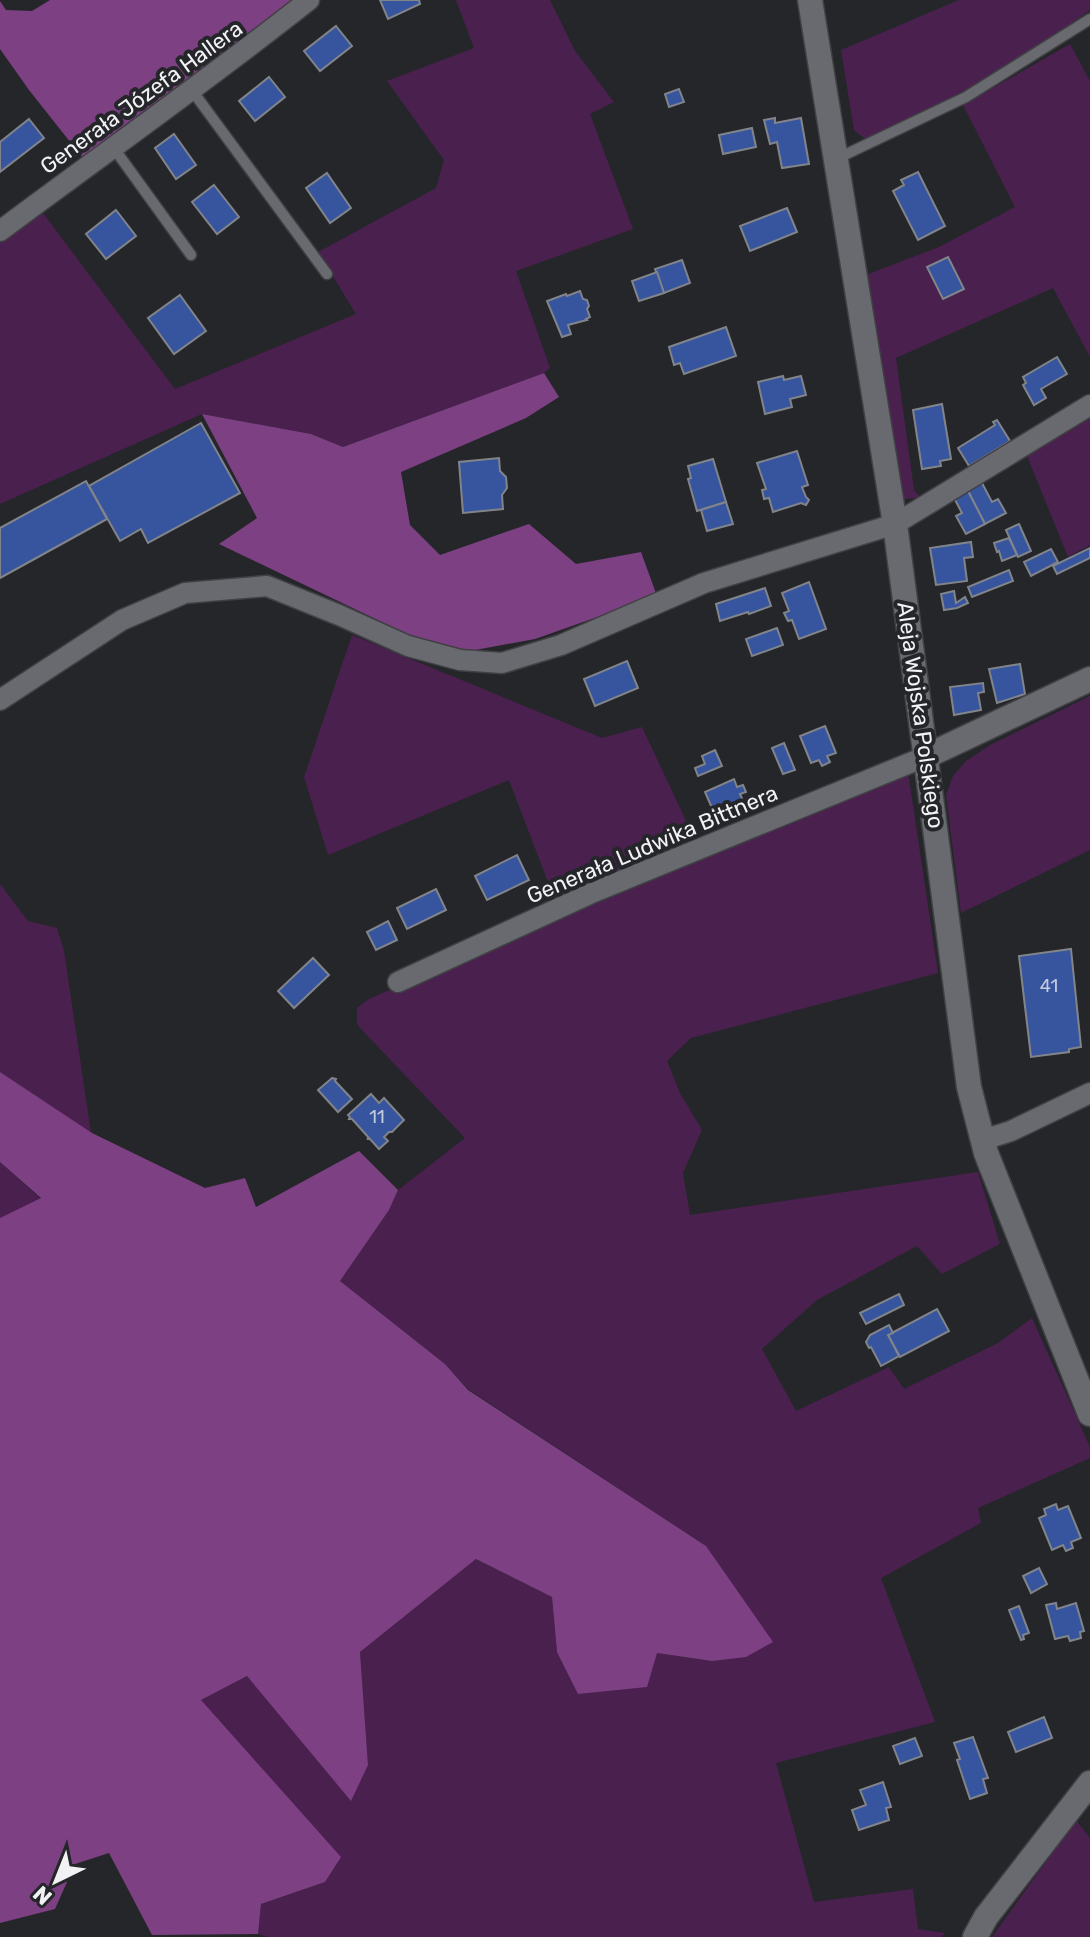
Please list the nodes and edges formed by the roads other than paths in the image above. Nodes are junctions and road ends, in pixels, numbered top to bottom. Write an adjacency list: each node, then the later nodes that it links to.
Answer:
1 (309, 0): 4 (street, Generała Józefa Hallera)
2 (810, 0): 6 (street, Aleja Wojska Polskiego)
3 (1090, 19): 6 (lane)
4 (191, 89): 5 (street, Generała Józefa Hallera); 9 (lane)
5 (112, 146): 7 (street, Generała Józefa Hallera); 8 (lane)
6 (836, 159): 11 (street, Aleja Wojska Polskiego)
7 (0, 231)
8 (191, 255)
9 (327, 274)
10 (1090, 405): 11 (street)
11 (895, 524): 13 (street); 14 (street, Aleja Wojska Polskiego)
12 (1090, 679): 14 (street)
13 (0, 700)
14 (927, 756): 15 (street, Generała Ludwika Bittnera); 17 (street, Aleja Wojska Polskiego)
15 (398, 982)
16 (1090, 1093): 17 (street)
17 (983, 1140): 18 (street, Aleja Wojska Polskiego)
18 (1090, 1413)
19 (1090, 1783): 20 (street)
20 (975, 1937)

